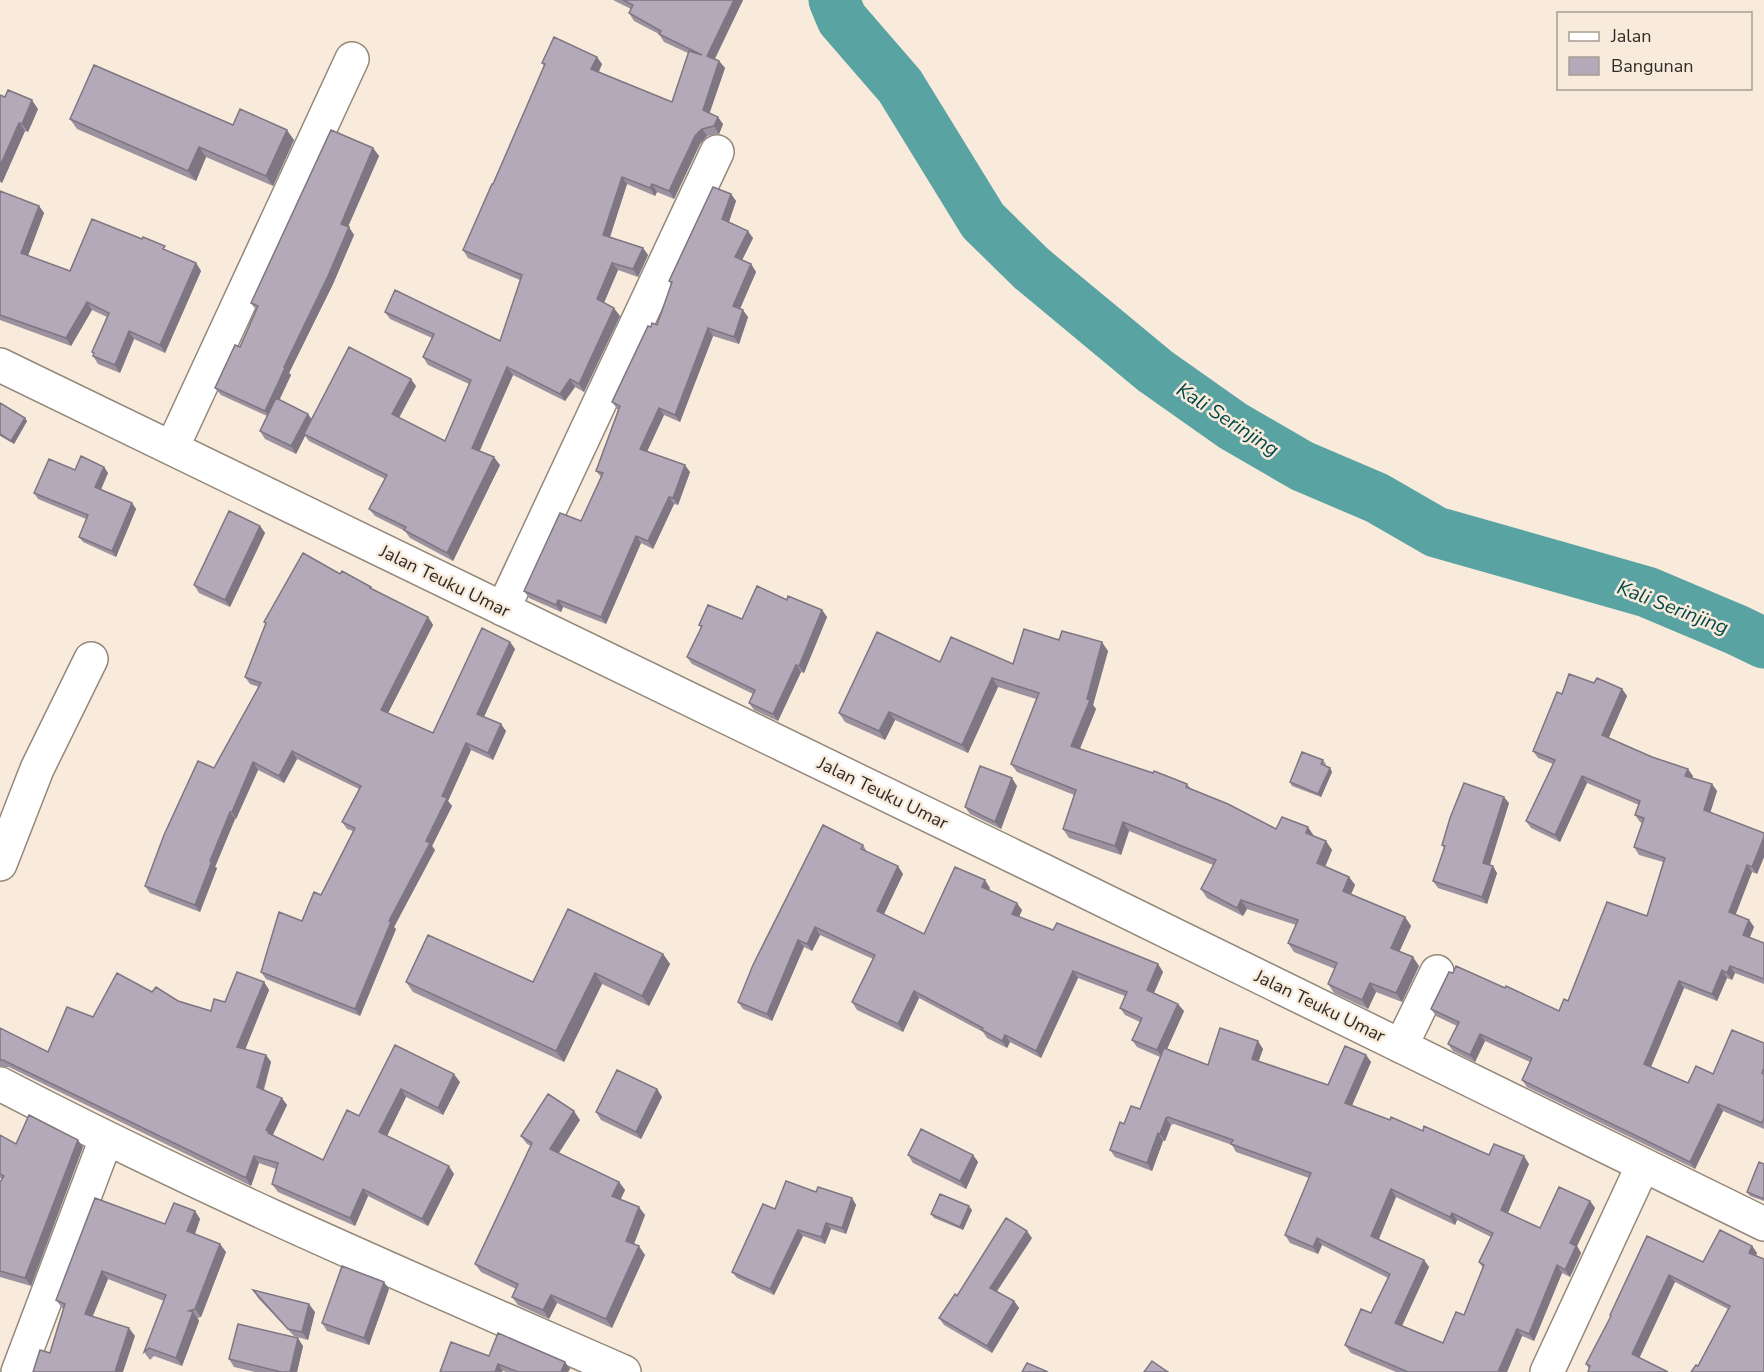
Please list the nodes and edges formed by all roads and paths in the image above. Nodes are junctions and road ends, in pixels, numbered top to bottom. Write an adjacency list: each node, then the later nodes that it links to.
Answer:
1 (352, 59): 4 (street)
2 (717, 152): 5 (street)
3 (0, 365): 4 (street, Jalan Teuku Umar)
4 (172, 448): 5 (street, Jalan Teuku Umar)
5 (503, 609): 9 (street, Jalan Teuku Umar)
6 (91, 659): 7 (street)
7 (0, 864)
8 (1437, 972): 9 (street)
9 (1401, 1046): 12 (street, Jalan Teuku Umar)
10 (0, 1084): 11 (street)
11 (106, 1139): 14 (street); 15 (street)
12 (1643, 1165): 13 (street, Jalan Teuku Umar); 16 (street)
13 (1764, 1224)
14 (18, 1372)
15 (624, 1372)
16 (1547, 1372)

